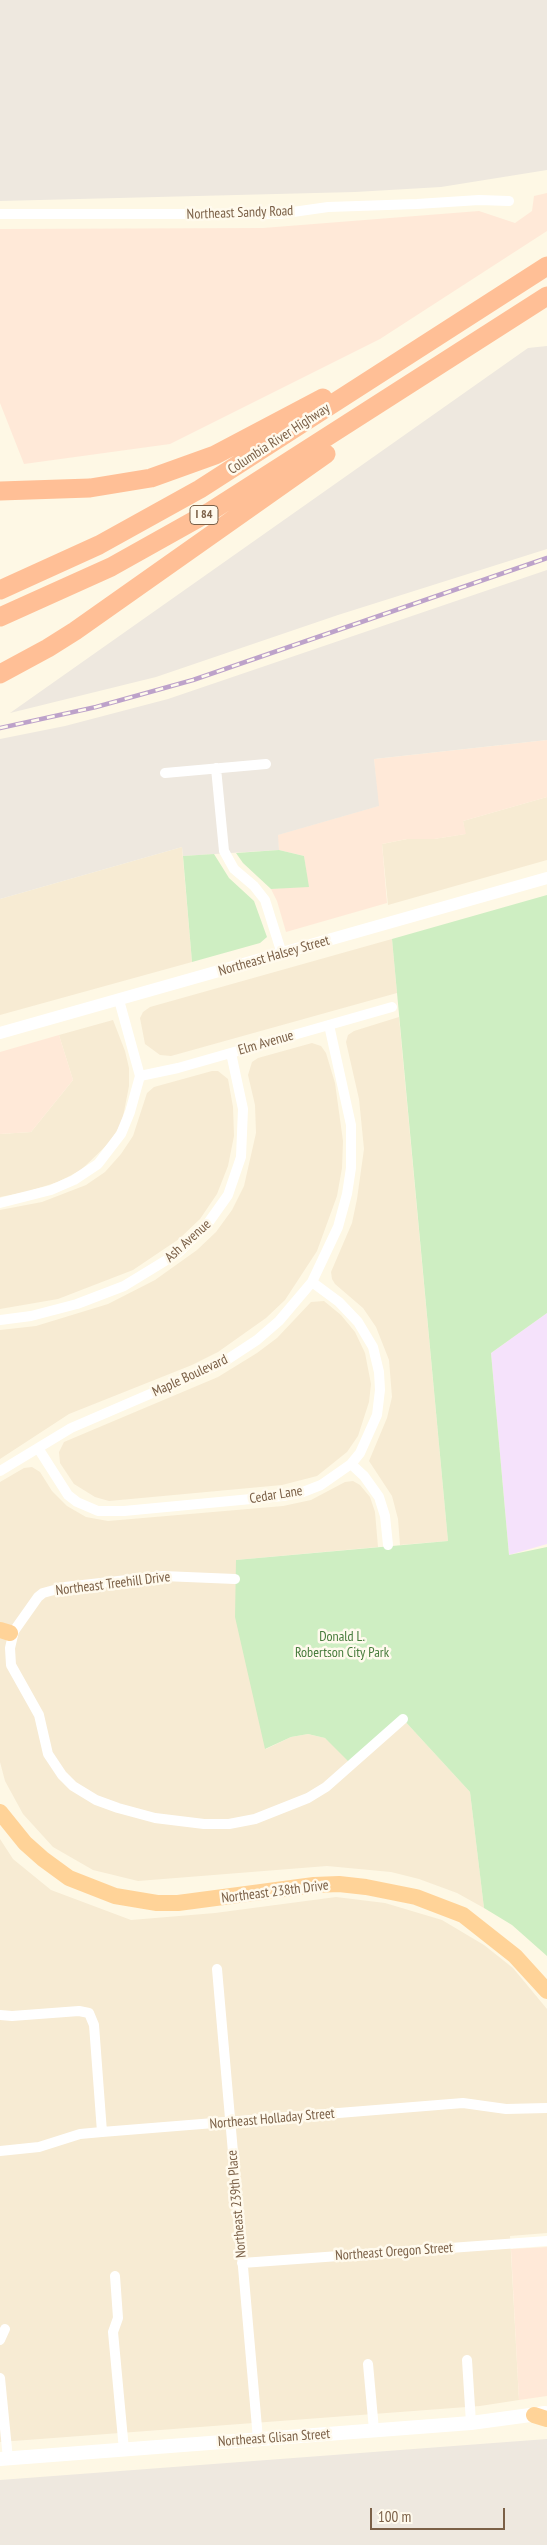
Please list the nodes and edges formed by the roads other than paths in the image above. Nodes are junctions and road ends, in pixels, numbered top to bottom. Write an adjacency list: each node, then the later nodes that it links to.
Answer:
1 (509, 201): 2 (street, Northeast Sandy Road)
2 (0, 214)
3 (547, 266): 5 (highway, Columbia River Highway / I 84)
4 (547, 296): 6 (highway, Columbia River Highway / I 84)
5 (392, 366): 7 (highway); 8 (highway, Columbia River Highway / I 84)
6 (398, 393): 9 (highway, Columbia River Highway / I 84); 10 (highway)
7 (0, 491)
8 (0, 590)
9 (0, 617)
10 (0, 674)
11 (266, 764): 12 (street)
12 (216, 768): 13 (street); 15 (street)
13 (165, 772)
14 (547, 878): 15 (street, Northeast Halsey Street)
15 (282, 954): 16 (street, Northeast Halsey Street)
16 (119, 1000): 19 (street, Northeast Halsey Street); 21 (street)
17 (392, 1007): 18 (street, Elm Avenue)
18 (329, 1025): 20 (street, Elm Avenue); 23 (street, Maple Boulevard)
19 (0, 1033)
20 (231, 1053): 21 (street, Elm Avenue); 24 (street, Ash Avenue)
21 (140, 1076): 22 (street)
22 (0, 1203)
23 (312, 1282): 25 (street, Maple Boulevard); 26 (street, Cedar Lane)
24 (0, 1320)
25 (38, 1448): 26 (street, Cedar Lane); 27 (street, Maple Boulevard)
26 (351, 1464): 28 (street)
27 (0, 1471)
28 (388, 1545)
29 (235, 1579): 30 (street, Northeast Treehill Drive)
30 (6, 1633): 31 (street, Northeast Treehill Drive)
31 (404, 1719)
32 (0, 1812): 34 (highway, Northeast 238th Drive)
33 (217, 1969): 37 (street, Northeast 239th Place)
34 (547, 1991)
35 (0, 2015): 38 (street)
36 (547, 2108): 37 (street, Northeast Holladay Street)
37 (230, 2122): 38 (street, Northeast Holladay Street); 41 (street, Northeast 239th Place)
38 (102, 2132): 39 (street, Northeast Holladay Street)
39 (0, 2151)
40 (547, 2241): 41 (street, Northeast Oregon Street)
41 (242, 2263): 51 (street, Northeast 239th Place)
42 (115, 2276): 52 (street)
43 (6, 2329): 44 (street)
44 (0, 2340)
45 (467, 2360): 49 (street)
46 (368, 2364): 50 (street)
47 (0, 2378): 53 (street)
48 (543, 2416): 49 (main road, Northeast Glisan Street)
49 (471, 2423): 50 (main road, Northeast Glisan Street)
50 (374, 2430): 51 (main road, Northeast Glisan Street)
51 (258, 2439): 52 (main road, Northeast Glisan Street)
52 (124, 2450): 53 (main road, Northeast Glisan Street)
53 (4, 2459)

